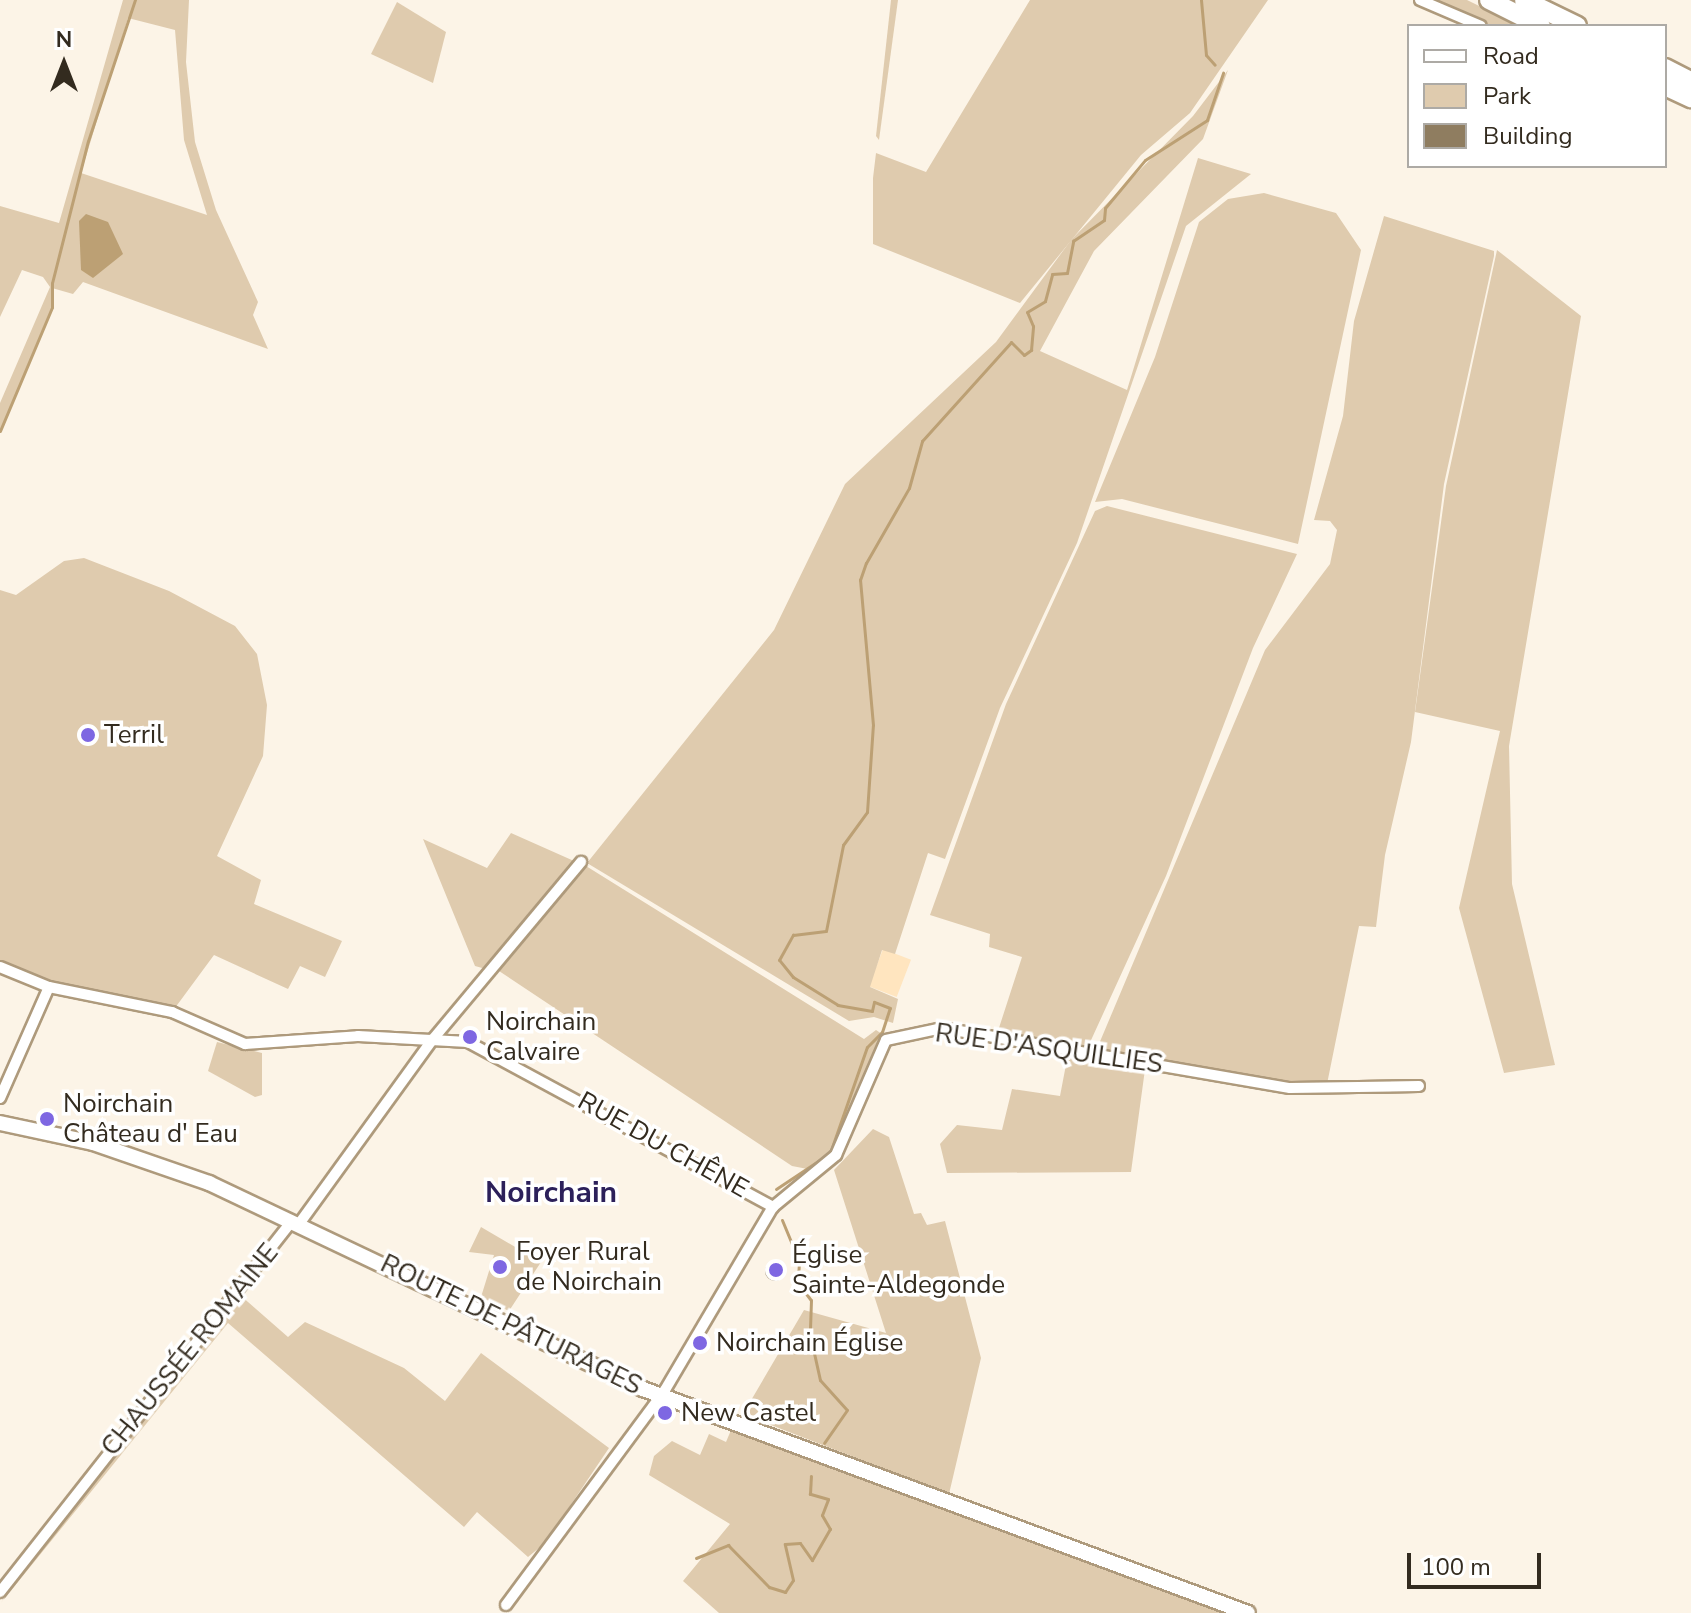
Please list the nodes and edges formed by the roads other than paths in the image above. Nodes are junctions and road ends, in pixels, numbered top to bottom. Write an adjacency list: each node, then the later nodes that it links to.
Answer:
1 (1420, 0): 4 (street)
2 (1489, 0): 5 (highway)
3 (1524, 0): 6 (highway)
4 (1476, 24)
5 (1537, 24)
6 (1573, 24)
7 (1667, 69): 8 (highway)
8 (1691, 81)
9 (1667, 87): 10 (highway)
10 (1691, 98)
11 (581, 862): 14 (street, CHAUSSÉE ROMAINE)
12 (0, 967): 13 (street, RUE DU CHÊNE)
13 (49, 987): 14 (street, RUE DU CHÊNE); 16 (street)
14 (433, 1039): 18 (street, RUE DU CHÊNE); 19 (street, CHAUSSÉE ROMAINE)
15 (1419, 1086): 18 (street, RUE D'ASQUILLIES)
16 (0, 1098)
17 (0, 1123): 19 (main road, ROUTE DE PÂTURAGES)
18 (773, 1207): 20 (street, RUE D'ASQUILLIES)
19 (296, 1222): 20 (main road, ROUTE DE PÂTURAGES); 21 (street, CHAUSSÉE ROMAINE)
20 (658, 1395): 22 (street, RUE D'ASQUILLIES); 23 (main road, ROUTE DE PÂTURAGES)
21 (0, 1592)
22 (506, 1605)
23 (1248, 1613)

